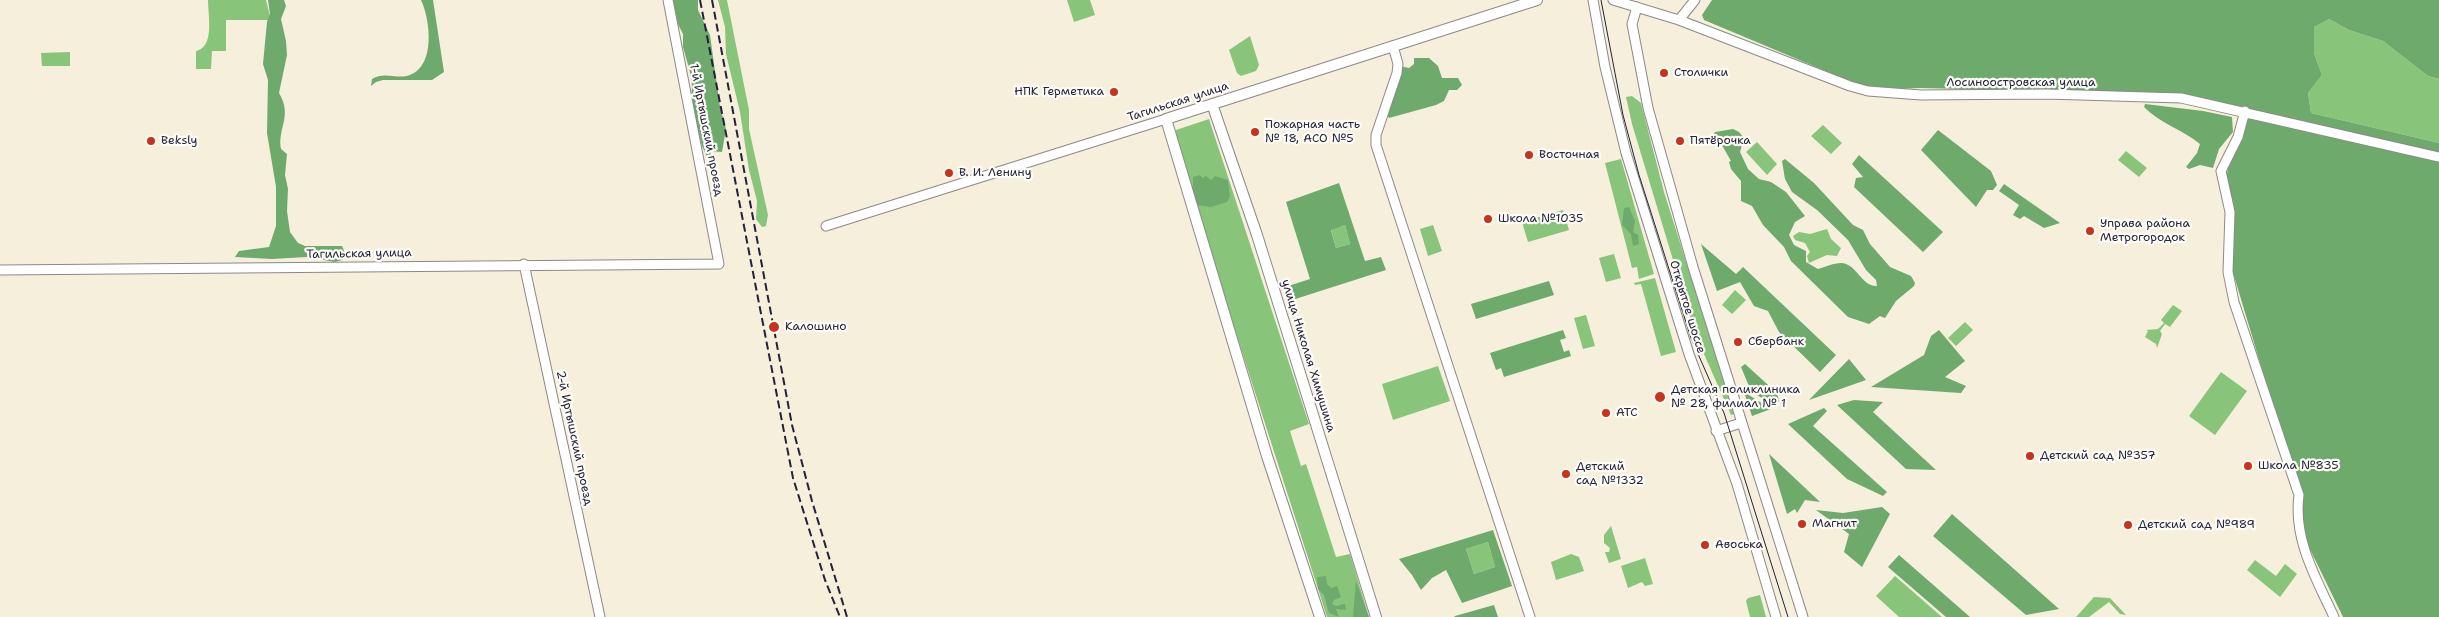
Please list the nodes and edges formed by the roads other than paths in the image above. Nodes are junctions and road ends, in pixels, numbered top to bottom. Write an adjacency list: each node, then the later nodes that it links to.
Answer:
1 (668, 0): 15 (street, 1-й Иртышский проезд)
2 (1537, 0): 8 (main road, Тагильская улица)
3 (1593, 0): 18 (street, Открытое шоссе)
4 (1613, 0): 6 (street, Лосиноостровская улица)
5 (1695, 0): 7 (street)
6 (1637, 7): 7 (street, Лосиноостровская улица); 17 (street)
7 (1679, 20): 10 (street, Лосиноостровская улица)
8 (1393, 46): 9 (main road, Тагильская улица); 22 (street)
9 (1212, 104): 11 (main road, Тагильская улица); 21 (main road, улица Николая Химушина)
10 (2245, 111): 12 (street, Лосиноостровская улица); 25 (street)
11 (1166, 119): 13 (street, Тагильская улица); 20 (main road)
12 (2439, 157)
13 (826, 226)
14 (524, 264): 15 (street, Тагильская улица); 16 (street, Тагильская улица); 19 (street, 2-й Иртышский проезд)
15 (719, 264)
16 (0, 270)
17 (1741, 423): 18 (street); 24 (street)
18 (1716, 431): 23 (street, Открытое шоссе)
19 (600, 617)
20 (1320, 617)
21 (1376, 617)
22 (1530, 617)
23 (1776, 617)
24 (1802, 617)
25 (2334, 617)

